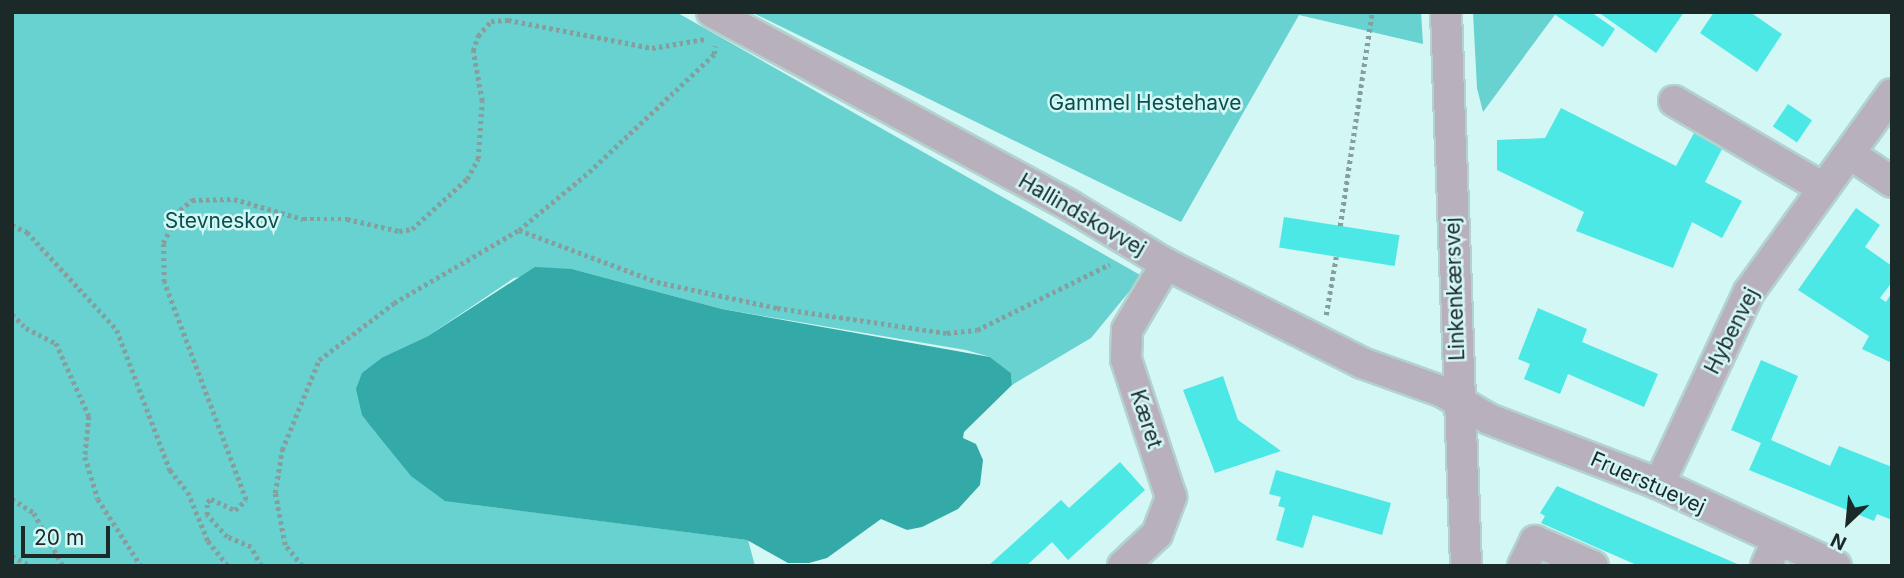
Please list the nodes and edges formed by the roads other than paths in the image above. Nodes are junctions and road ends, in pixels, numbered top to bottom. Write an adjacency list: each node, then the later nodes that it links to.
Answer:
1 (1446, 12): 9 (street, Linkenkærsvej)
2 (716, 14): 8 (street, Hallindskovvej)
3 (1892, 94): 5 (street, Hybenvej)
4 (1674, 101): 7 (street)
5 (1850, 154): 6 (street); 7 (street, Hybenvej)
6 (1892, 183)
7 (1821, 187): 10 (street, Hybenvej)
8 (1161, 272): 9 (street, Hallindskovvej); 12 (street, Kæret)
9 (1460, 400): 10 (street, Fruerstuevej); 13 (street, Linkenkærsvej)
10 (1659, 484): 11 (street, Fruerstuevej)
11 (1772, 553): 16 (street, Fruerstuevej)
12 (1123, 566)
13 (1466, 566)
14 (1523, 566): 15 (street)
15 (1593, 566)
16 (1836, 566)

